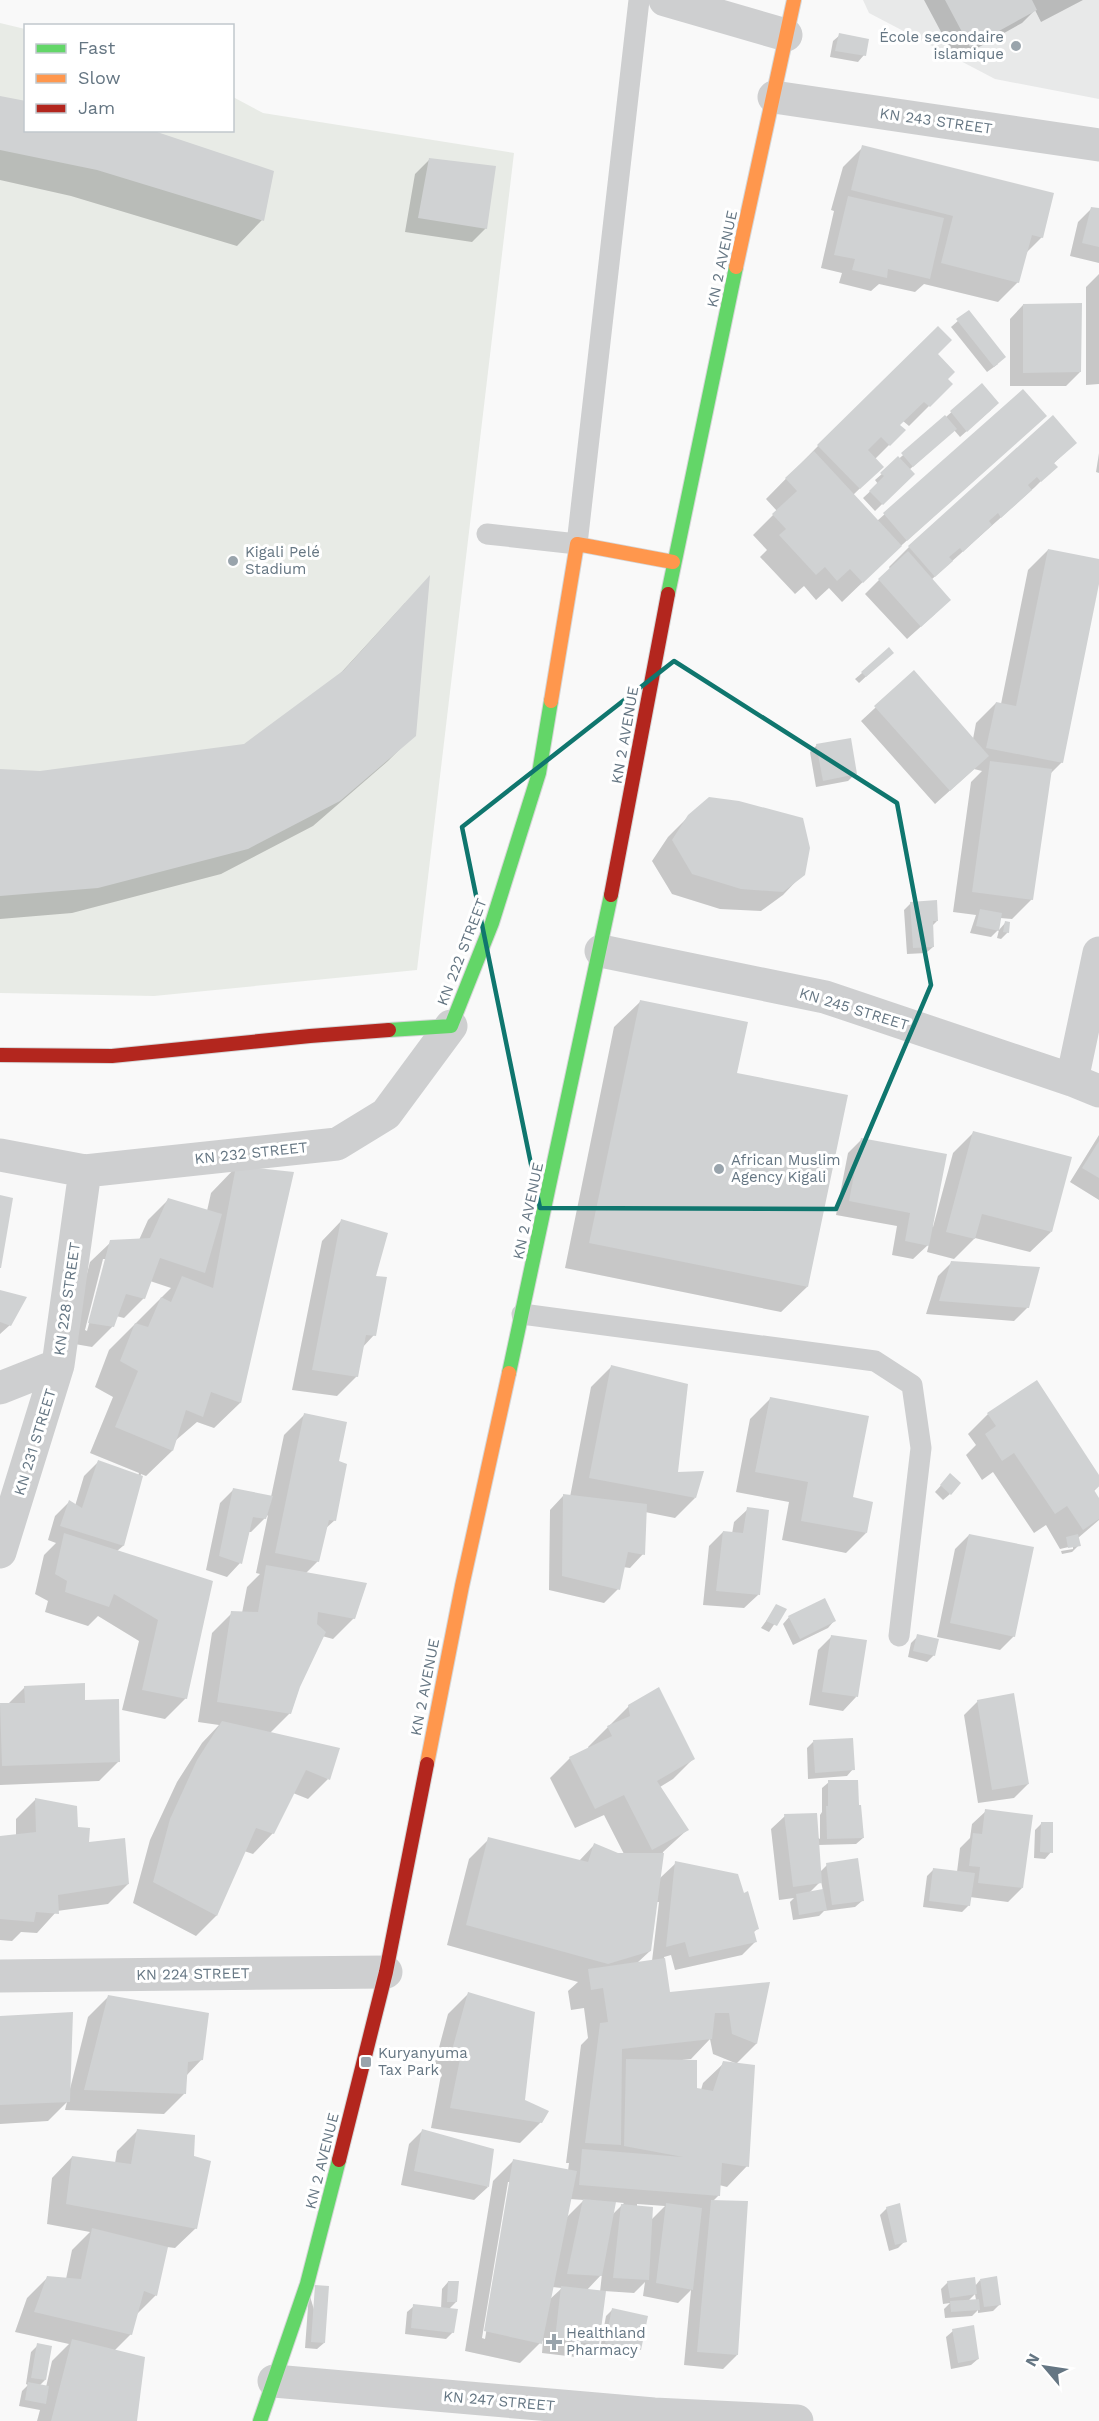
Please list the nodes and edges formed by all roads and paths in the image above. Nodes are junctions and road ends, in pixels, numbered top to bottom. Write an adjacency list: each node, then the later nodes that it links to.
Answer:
1 (639, 0): 8 (lane)
2 (665, 0): 4 (street)
3 (794, 0): 4 (main road, KN 2 AVENUE)
4 (786, 34): 5 (main road, KN 2 AVENUE)
5 (774, 97): 6 (street, KN 243 STREET); 9 (main road, KN 2 AVENUE)
6 (1099, 145)
7 (487, 534): 8 (lane)
8 (577, 544): 9 (main road); 12 (main road, KN 222 STREET)
9 (673, 562): 10 (main road, KN 2 AVENUE)
10 (602, 951): 14 (street, KN 245 STREET); 17 (main road, KN 2 AVENUE)
11 (1099, 953): 14 (street)
12 (451, 1026): 13 (main road, KN 222 STREET); 16 (street, KN 232 STREET)
13 (0, 1055)
14 (1086, 1086)
15 (0, 1155): 16 (street, KN 232 STREET)
16 (85, 1171): 18 (street, KN 228 STREET)
17 (522, 1314): 21 (lane); 22 (main road, KN 2 AVENUE)
18 (58, 1365): 19 (street, KN 228 STREET); 20 (street, KN 231 STREET)
19 (0, 1388)
20 (0, 1552)
21 (899, 1636)
22 (386, 1972): 23 (street, KN 224 STREET); 24 (main road, KN 2 AVENUE)
23 (0, 1976)
24 (274, 2381): 25 (main road, KN 2 AVENUE); 26 (street, KN 247 STREET)
25 (260, 2421)
26 (797, 2421)

